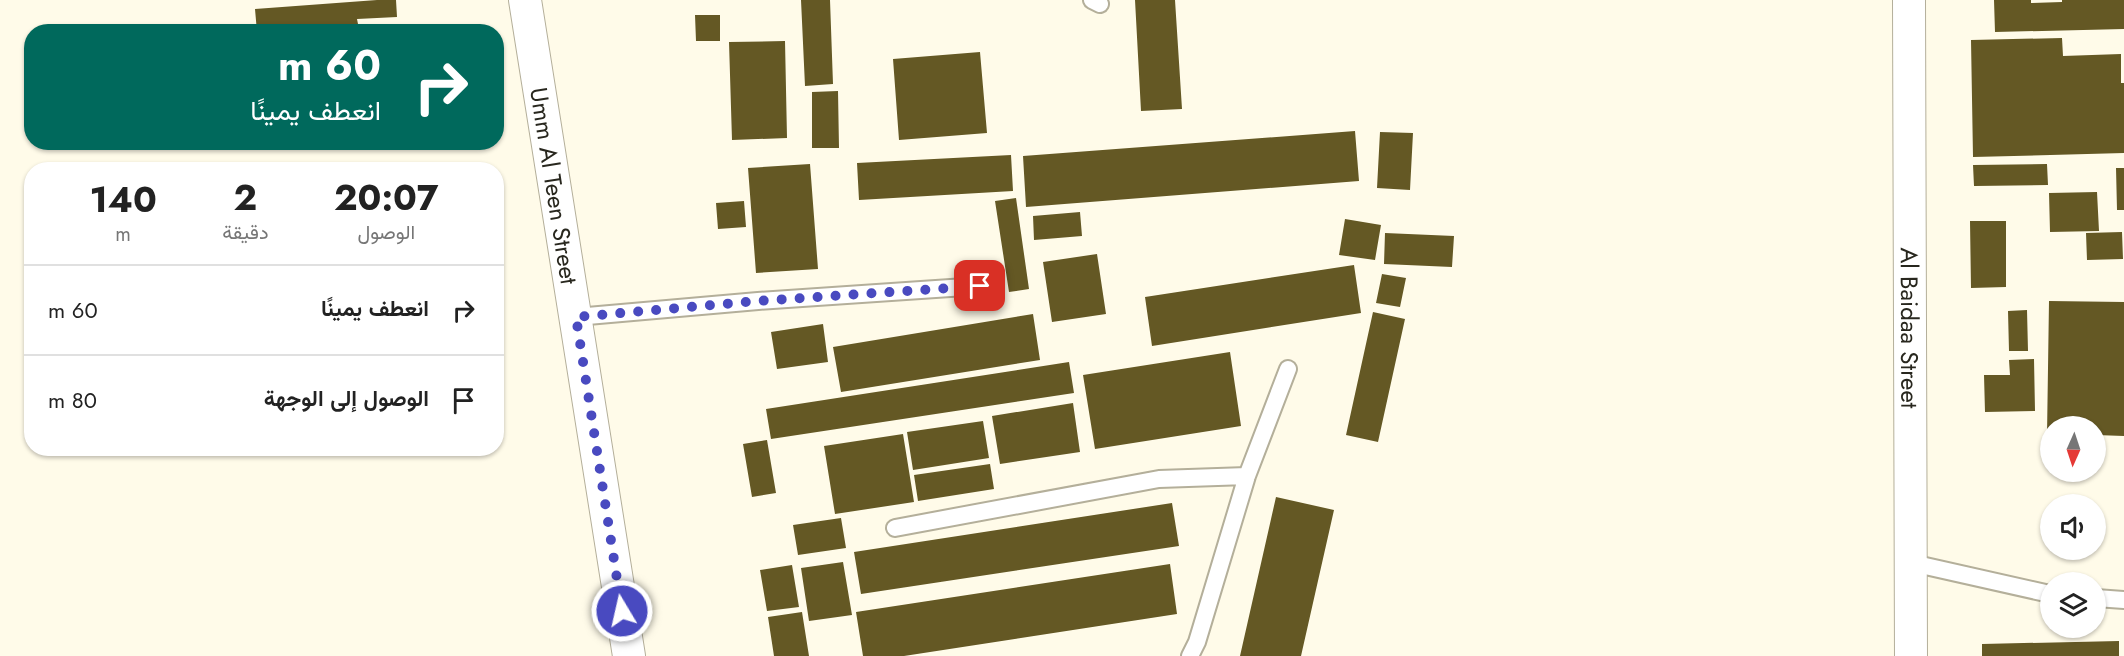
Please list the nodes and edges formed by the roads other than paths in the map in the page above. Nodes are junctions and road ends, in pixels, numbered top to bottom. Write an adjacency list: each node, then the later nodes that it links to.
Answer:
1 (525, 0): 4 (street, Umm Al Teen Street)
2 (1909, 0): 8 (street, Al Baidaa Street)
3 (980, 286): 4 (lane)
4 (576, 317): 12 (street, Umm Al Teen Street)
5 (1288, 369): 6 (lane)
6 (1247, 476): 7 (lane); 13 (lane)
7 (895, 528)
8 (1912, 563): 9 (lane); 14 (street, Al Baidaa Street)
9 (2040, 592)
10 (2106, 599): 11 (lane)
11 (2124, 600)
12 (629, 656)
13 (1190, 656)
14 (1911, 656)

